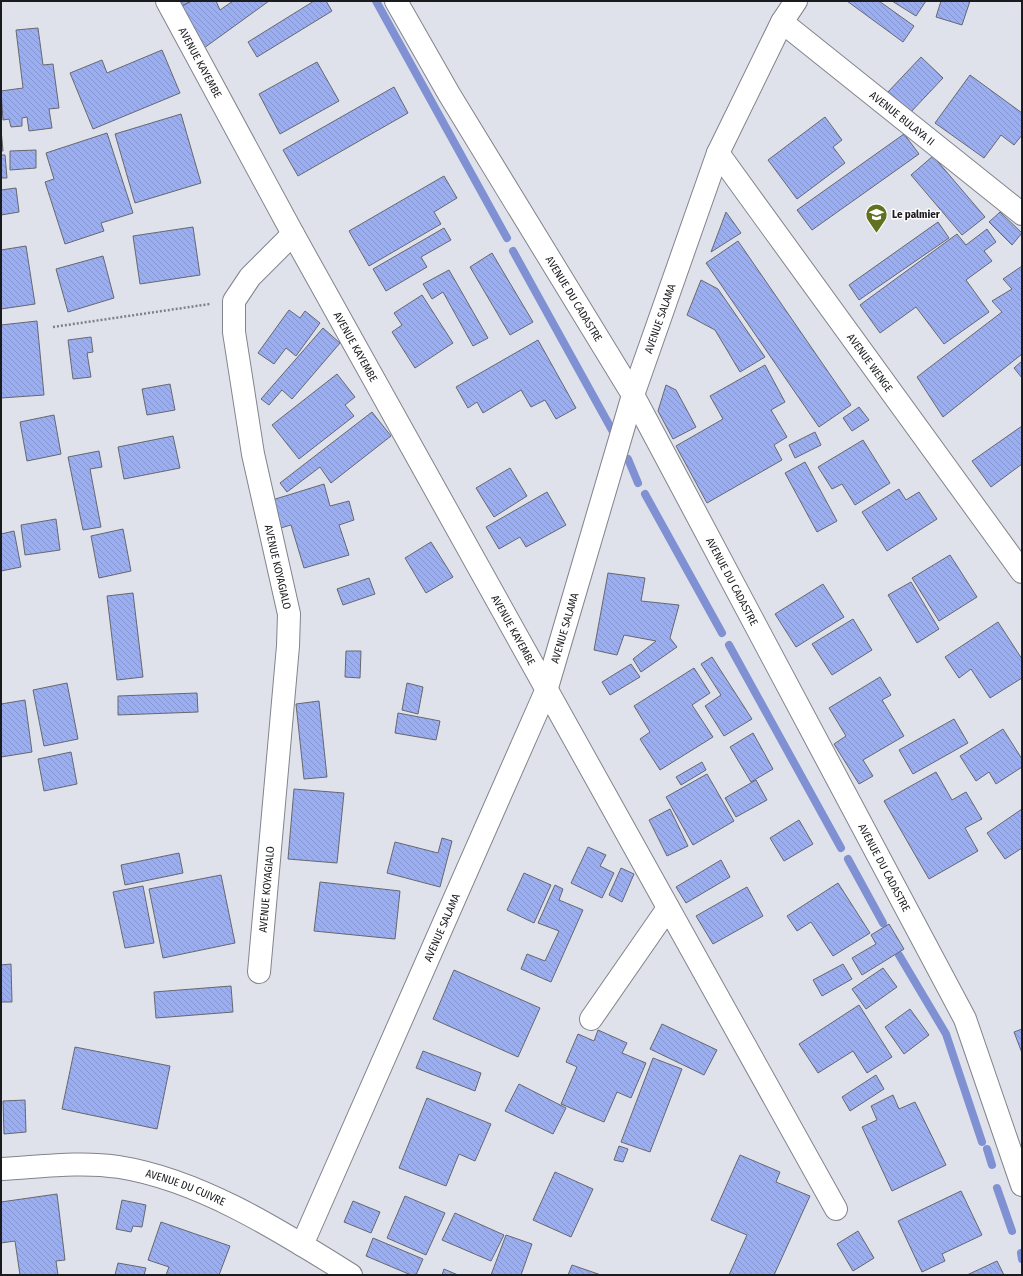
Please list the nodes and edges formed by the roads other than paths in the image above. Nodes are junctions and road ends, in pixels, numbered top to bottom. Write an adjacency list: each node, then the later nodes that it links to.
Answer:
1 (167, 1): 7 (street, AVENUE KAYEMBE)
2 (396, 1): 8 (street, AVENUE DU CADASTRE)
3 (796, 1): 4 (street, AVENUE SALAMA)
4 (782, 22): 5 (street, AVENUE SALAMA); 6 (street, AVENUE BULAYA II)
5 (718, 153): 8 (street, AVENUE SALAMA); 9 (street, AVENUE WENGE)
6 (1022, 214)
7 (293, 234): 10 (street, AVENUE KAYEMBE); 12 (street, AVENUE KOYAGIALO)
8 (633, 395): 10 (street, AVENUE SALAMA); 14 (street, AVENUE DU CADASTRE)
9 (1022, 572)
10 (546, 691): 11 (street, AVENUE KAYEMBE); 18 (street, AVENUE SALAMA)
11 (668, 908): 13 (street); 17 (street, AVENUE KAYEMBE)
12 (259, 972)
13 (591, 1019)
14 (1014, 1134): 16 (street, AVENUE DU CADASTRE)
15 (1, 1169): 18 (street, AVENUE DU CUIVRE)
16 (1022, 1185)
17 (836, 1209)
18 (302, 1245): 19 (street, AVENUE DU CUIVRE)
19 (351, 1275)

